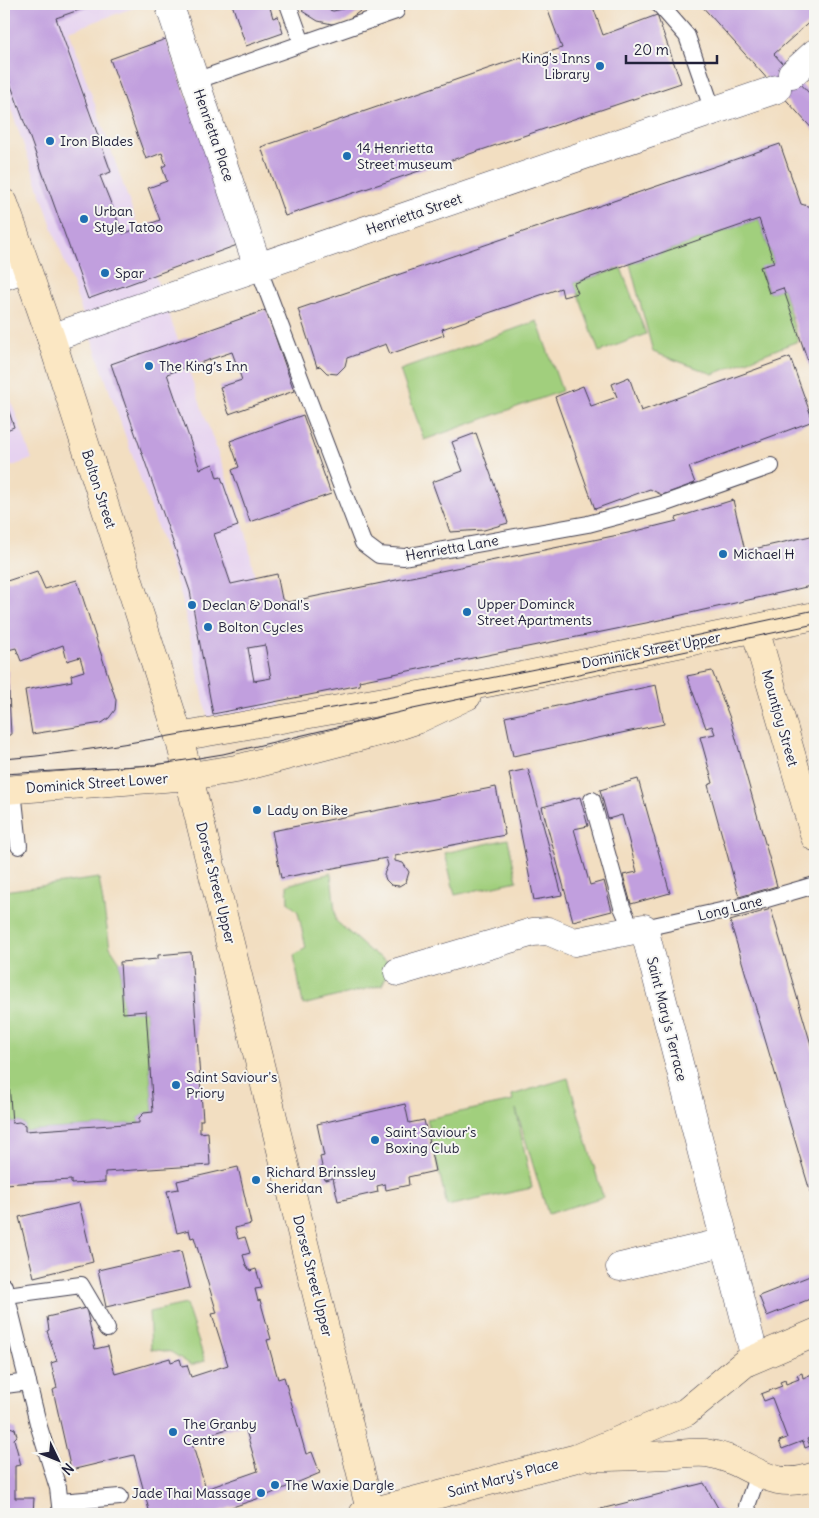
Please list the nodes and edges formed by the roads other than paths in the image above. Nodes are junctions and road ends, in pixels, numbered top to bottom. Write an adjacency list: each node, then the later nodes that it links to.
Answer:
1 (169, 4): 7 (street, Henrietta Place)
2 (288, 4): 5 (lane)
3 (394, 4): 5 (lane)
4 (659, 4): 8 (lane)
5 (302, 43): 7 (lane)
6 (815, 53): 8 (street, Henrietta Street)
7 (195, 80): 10 (street, Henrietta Place)
8 (713, 111): 10 (street, Henrietta Street)
9 (4, 203): 11 (main road, Bolton Street)
10 (258, 267): 12 (street, Henrietta Street); 13 (lane, Henrietta Lane)
11 (14, 272): 12 (main road, Bolton Street)
12 (50, 338): 17 (main road, Bolton Street)
13 (771, 466)
14 (815, 616): 15 (main road, Dominick Street Upper)
15 (755, 628): 16 (main road, Dominick Street Upper); 21 (main road, Mountjoy Street)
16 (487, 683): 17 (main road, Dominick Street Upper); 18 (main road, Dominick Street Upper)
17 (179, 737): 18 (main road, Bolton Street)
18 (190, 776): 19 (main road, Dominick Street Lower); 40 (main road, Dorset Street Upper)
19 (8, 790): 22 (lane)
20 (592, 800): 24 (lane)
21 (815, 836)
22 (19, 846)
23 (815, 885): 24 (lane, Long Lane)
24 (638, 929): 25 (street); 26 (street, Saint Mary's Terrace)
25 (398, 972)
26 (724, 1242): 27 (street); 32 (street, Saint Mary's Terrace)
27 (620, 1267)
28 (5, 1290): 29 (lane); 30 (lane)
29 (9, 1325): 33 (lane)
30 (107, 1329)
31 (815, 1333): 32 (main road)
32 (754, 1358): 35 (main road)
33 (28, 1382): 34 (lane); 39 (lane)
34 (5, 1385)
35 (577, 1458): 36 (main road); 40 (main road, Saint Mary's Place)
36 (758, 1474): 37 (main road); 41 (lane)
37 (815, 1476)
38 (120, 1497): 39 (lane)
39 (60, 1508)
40 (368, 1514)
41 (749, 1514)

